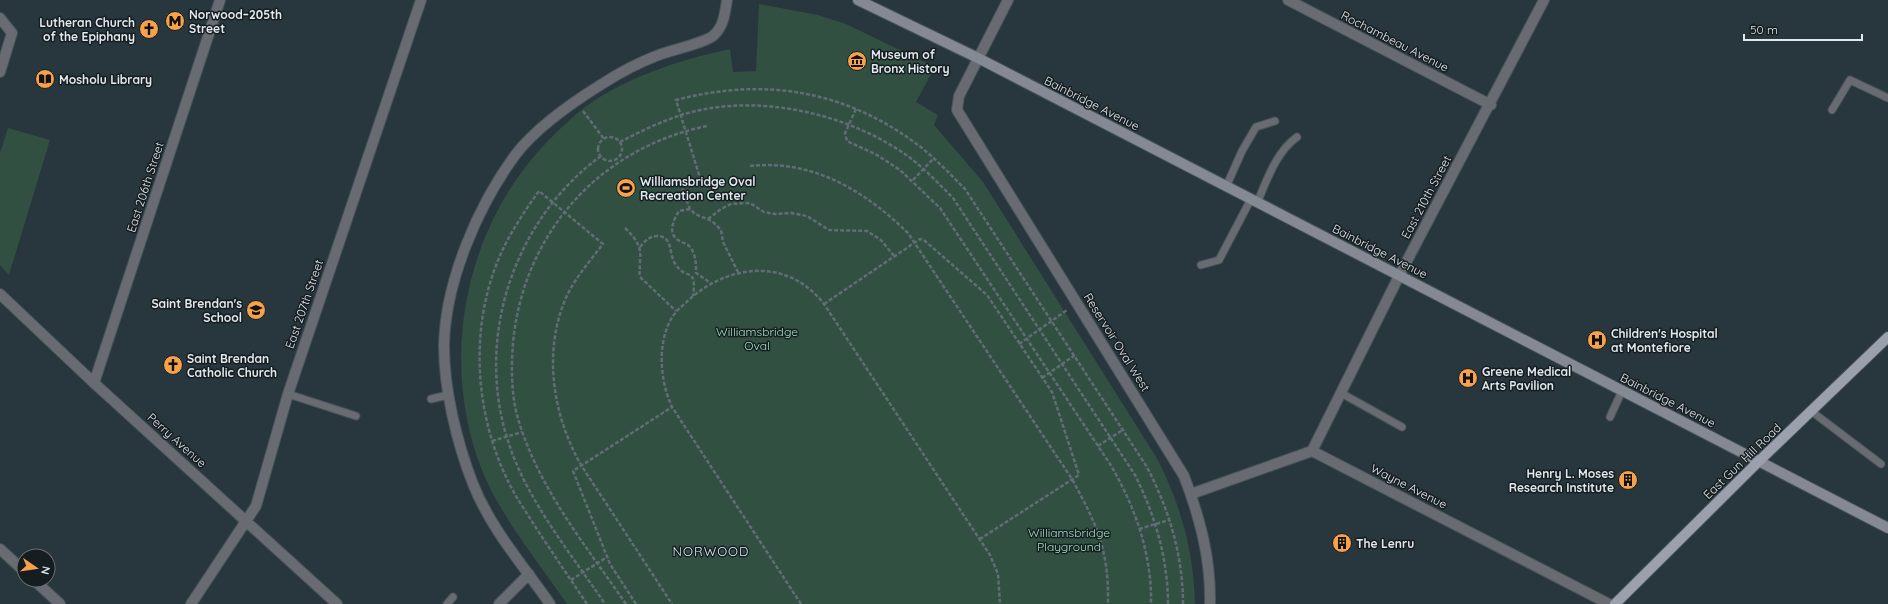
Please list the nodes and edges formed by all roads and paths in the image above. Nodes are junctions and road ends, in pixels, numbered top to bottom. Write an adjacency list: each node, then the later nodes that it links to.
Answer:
1 (220, 0): 61 (street, East 206th Street)
2 (421, 0): 64 (street, East 207th Street)
3 (727, 0): 65 (street)
4 (858, 0): 9 (main road, Bainbridge Avenue)
5 (1008, 0): 9 (street)
6 (1544, 0): 12 (street, East 210th Street)
7 (1292, 1): 12 (street, Rochambeau Avenue)
8 (0, 18): 10 (street)
9 (978, 58): 32 (main road, Bainbridge Avenue); 83 (street, Reservoir Oval West)
10 (0, 72)
11 (1888, 98): 15 (lane)
12 (1490, 105): 45 (street, East 210th Street)
13 (856, 109): 16 (path); 18 (path); 26 (path)
14 (582, 110): 22 (path)
15 (1832, 110)
16 (681, 115): 18 (path); 20 (path); 23 (path)
17 (1275, 120): 32 (lane)
18 (849, 124): 29 (path); 30 (path)
19 (707, 126): 20 (path)
20 (686, 131): 27 (path); 31 (path)
21 (1297, 137): 34 (lane)
22 (604, 139): 23 (path); 24 (path)
23 (620, 142): 25 (path)
24 (601, 156): 25 (path); 35 (path)
25 (617, 158): 27 (path)
26 (934, 158): 29 (path); 52 (path)
27 (619, 162): 37 (path)
28 (750, 166): 40 (path)
29 (924, 169): 30 (path); 53 (path)
30 (913, 180): 55 (path)
31 (701, 181)
32 (1226, 186): 34 (main road, Bainbridge Avenue)
33 (682, 189): 36 (path)
34 (1254, 201): 43 (lane); 45 (main road, Bainbridge Avenue)
35 (552, 202): 37 (path); 74 (path); 76 (path)
36 (690, 209): 38 (path); 46 (path)
37 (564, 212): 73 (path); 81 (path)
38 (708, 219): 42 (path); 44 (path)
39 (625, 228): 41 (path)
40 (914, 242): 42 (path); 56 (path); 82 (path)
41 (640, 247): 48 (path); 50 (path)
42 (894, 256): 49 (path)
43 (1201, 266)
44 (738, 272): 46 (path); 49 (path)
45 (1399, 276): 62 (main road, Bainbridge Avenue); 63 (street, East 210th Street)
46 (712, 284): 48 (path)
47 (0, 294): 61 (street, Perry Avenue)
48 (692, 297): 50 (path)
49 (824, 304): 89 (path)
50 (676, 311): 67 (path)
51 (1072, 315): 52 (path)
52 (1052, 321): 53 (path); 57 (path)
53 (1040, 329): 55 (path); 58 (path)
54 (1888, 338): 68 (main road, East Gun Hill Road)
55 (1027, 339): 56 (path); 59 (path)
56 (1019, 344): 60 (path)
57 (1075, 355): 58 (path); 72 (path)
58 (1062, 364): 59 (path); 75 (path)
59 (1049, 372): 60 (path); 77 (path)
60 (1042, 378): 82 (path)
61 (94, 383): 84 (street, Perry Avenue)
62 (1622, 391): 70 (lane); 79 (main road, Bainbridge Avenue)
63 (1341, 393): 71 (lane); 78 (street, East 210th Street)
64 (288, 394): 69 (lane); 84 (street, East 207th Street)
65 (448, 395): 66 (lane); 95 (street)
66 (431, 399)
67 (672, 407): 81 (path); 110 (path)
68 (1811, 411): 79 (main road, East Gun Hill Road); 80 (lane)
69 (356, 416)
70 (1610, 417)
71 (1402, 427)
72 (1124, 429): 75 (path); 85 (path)
73 (522, 432): 74 (path); 92 (path)
74 (507, 436): 76 (path); 94 (path)
75 (1111, 437): 77 (path); 86 (path)
76 (492, 441): 96 (path)
77 (1098, 446): 88 (path)
78 (1312, 451): 83 (street); 117 (street, Wayne Avenue)
79 (1758, 462): 87 (main road, Bainbridge Avenue); 118 (main road, East Gun Hill Road)
80 (1881, 464)
81 (581, 465): 91 (path); 109 (path)
82 (1072, 479): 89 (path); 112 (path)
83 (1191, 494): 116 (street, Reservoir Oval West)
84 (245, 520): 101 (street, East 207th Street); 102 (street, Perry Avenue)
85 (1170, 520): 86 (path); 115 (path)
86 (1155, 524): 88 (path); 114 (path)
87 (1888, 528)
88 (1139, 529): 113 (path)
89 (980, 539): 111 (path)
90 (0, 549): 93 (street)
91 (607, 557): 92 (path); 99 (path)
92 (598, 563): 94 (path); 108 (path)
93 (16, 564)
94 (584, 572): 96 (path); 107 (path)
95 (529, 574): 104 (street); 105 (street)
96 (571, 580): 106 (path)
97 (43, 588): 100 (street)
98 (453, 597): 103 (lane)
99 (635, 603)
100 (60, 604)
101 (191, 604)
102 (337, 604)
103 (446, 604)
104 (499, 604)
105 (550, 604)
106 (587, 604)
107 (605, 604)
108 (626, 604)
109 (672, 604)
110 (801, 604)
111 (1000, 604)
112 (1108, 604)
113 (1152, 604)
114 (1168, 604)
115 (1183, 604)
116 (1210, 604)
117 (1609, 604)
118 (1616, 604)

